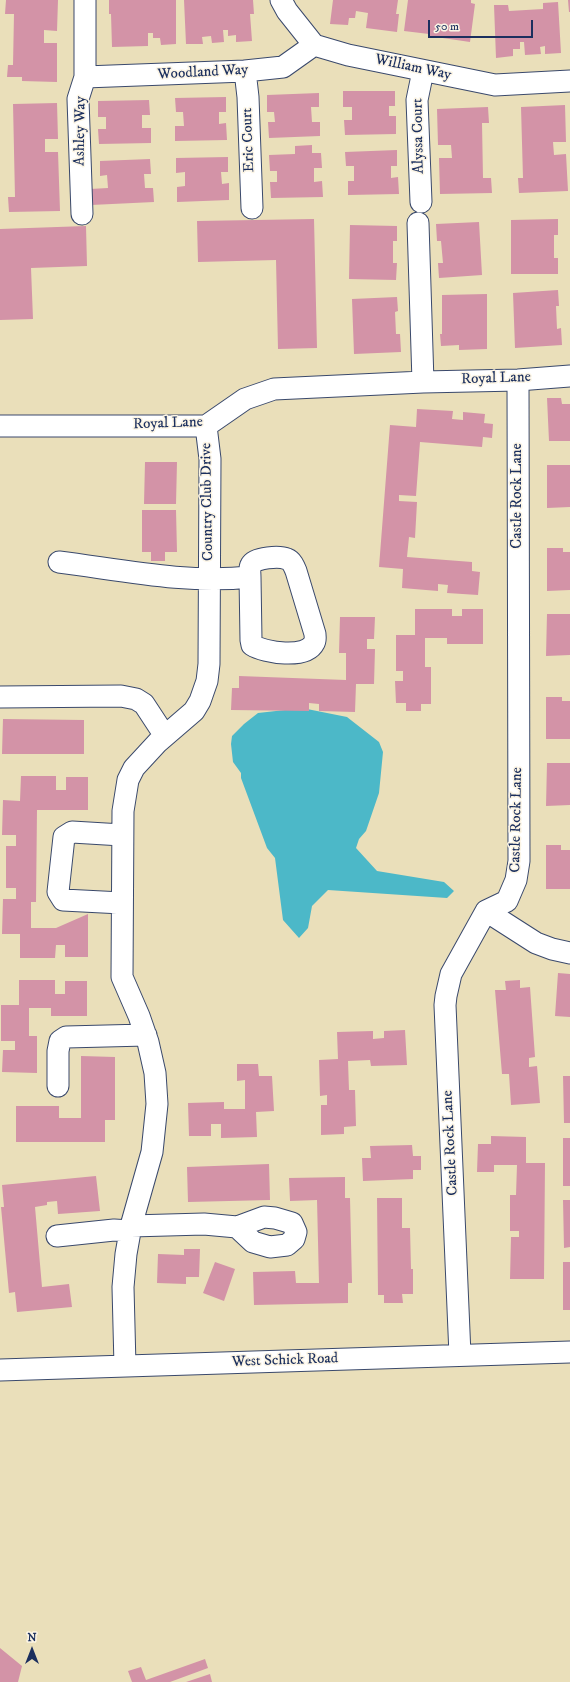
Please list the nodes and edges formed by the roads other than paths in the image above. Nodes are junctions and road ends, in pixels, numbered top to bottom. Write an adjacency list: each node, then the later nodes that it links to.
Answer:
1 (85, 0): 6 (street, Ashley Way)
2 (281, 0): 3 (street)
3 (314, 45): 4 (street, Woodland Way); 5 (street, William Way)
4 (245, 71): 6 (street, Woodland Way); 9 (street, Eric Court)
5 (422, 71): 7 (street, William Way); 8 (street, Alyssa Court)
6 (85, 77): 10 (street, Ashley Way)
7 (570, 81)
8 (421, 202)
9 (252, 208)
10 (82, 214)
11 (418, 223): 14 (street)
12 (570, 376): 13 (street, Royal Lane)
13 (518, 380): 14 (street, Royal Lane); 24 (street, Castle Rock Lane)
14 (423, 382): 16 (street, Royal Lane)
15 (0, 426): 16 (street, Royal Lane)
16 (206, 426): 19 (street, Country Club Drive)
17 (59, 562): 19 (street)
18 (250, 577): 18 (street); 19 (street, Country Club Drive)
19 (209, 579): 21 (street, Country Club Drive)
20 (0, 697): 21 (street)
21 (165, 736): 22 (street, Country Club Drive)
22 (122, 835): 23 (street, Country Club Drive); 23 (street)
23 (122, 903): 26 (street, Country Club Drive)
24 (486, 911): 25 (street); 32 (street, Castle Rock Lane)
25 (570, 953)
26 (146, 1035): 27 (street); 29 (street, Country Club Drive)
27 (58, 1086)
28 (237, 1227): 29 (street)
29 (130, 1228): 30 (street); 33 (street, Country Club Drive)
30 (57, 1236)
31 (570, 1352): 32 (street, West Schick Road)
32 (460, 1355): 33 (street, West Schick Road)
33 (125, 1366): 34 (street, West Schick Road)
34 (0, 1370)

